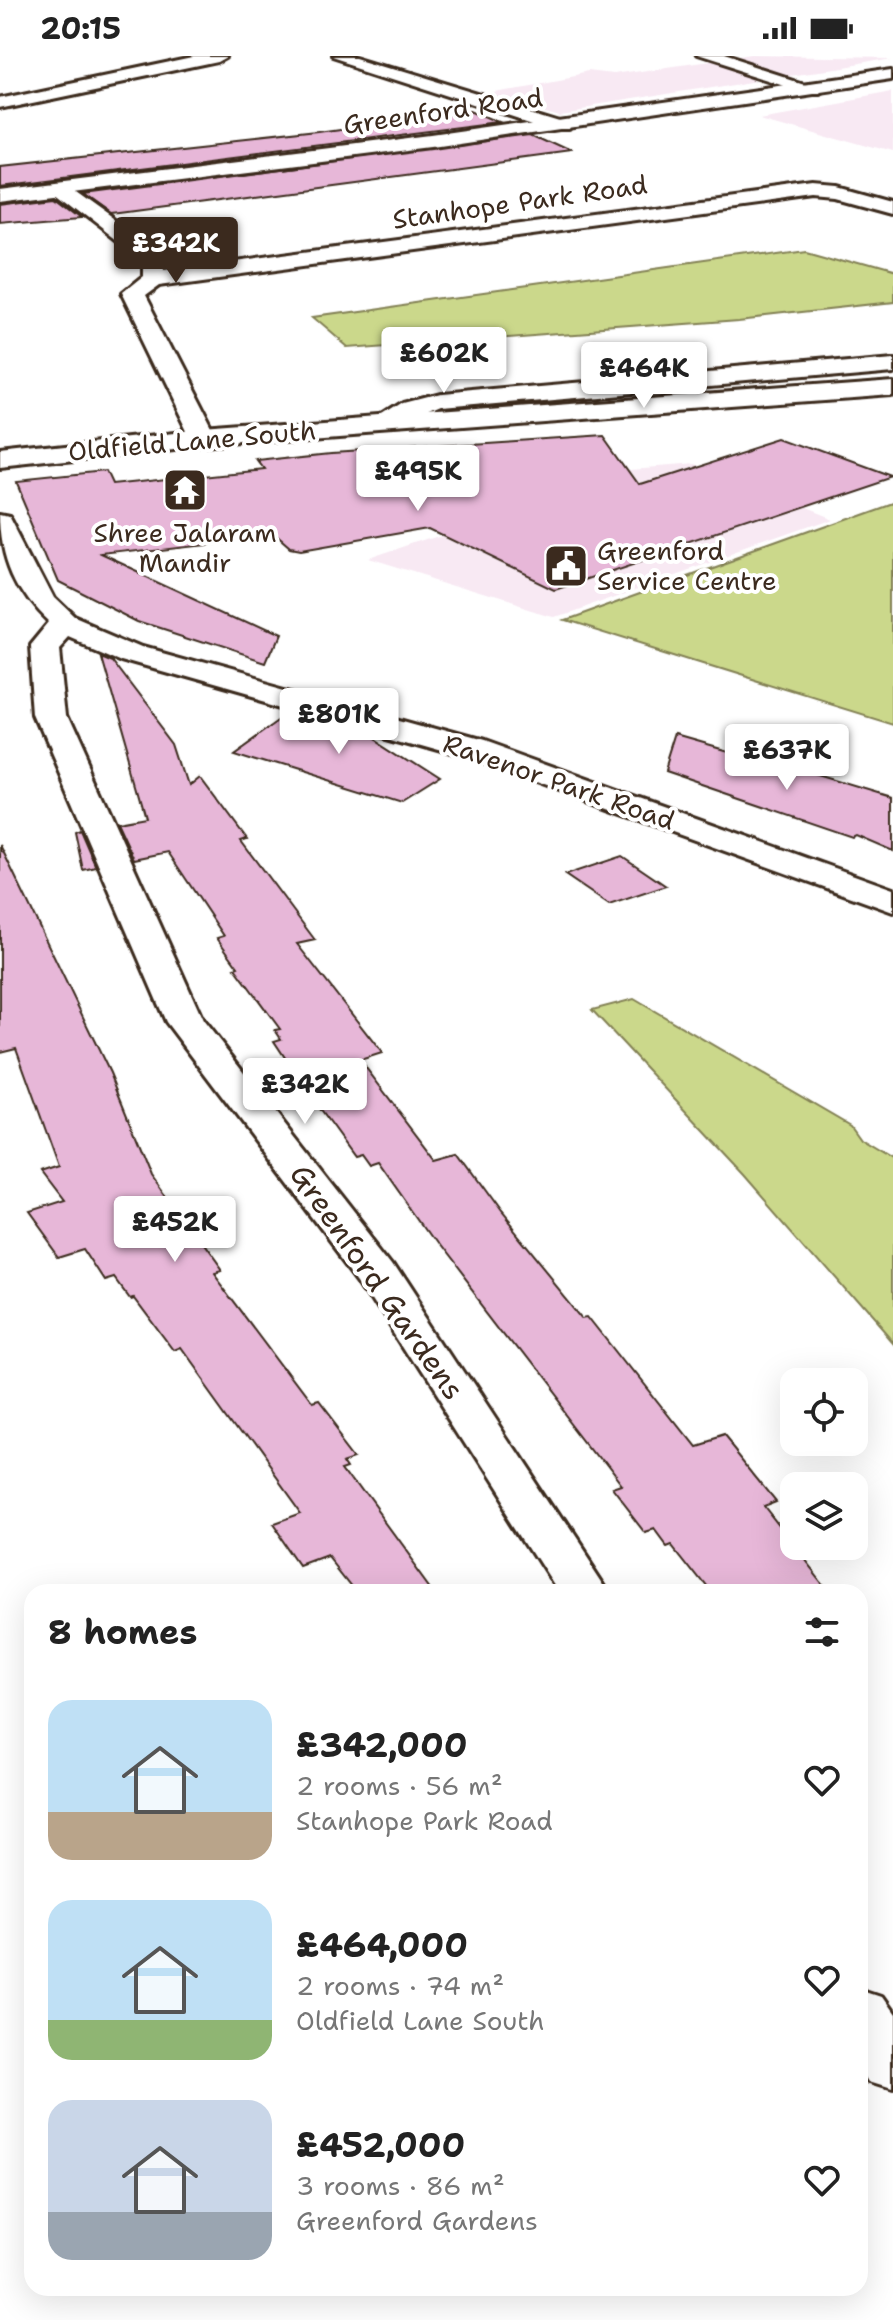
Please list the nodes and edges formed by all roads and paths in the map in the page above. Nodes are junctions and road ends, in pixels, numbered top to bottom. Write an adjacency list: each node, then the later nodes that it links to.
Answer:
1 (219, 56): 6 (street)
2 (342, 56): 7 (street)
3 (705, 56): 5 (street)
4 (893, 74): 5 (main road, Greenford Road)
5 (812, 87): 7 (main road, Greenford Road)
6 (0, 102)
7 (563, 124): 8 (main road, Greenford Road)
8 (62, 188): 9 (main road, Greenford Road); 11 (street)
9 (0, 195)
10 (893, 208): 11 (street, Stanhope Park Road)
11 (153, 279): 15 (street)
12 (893, 362): 14 (street, Oldfield Lane South)
13 (893, 387): 14 (main road, Oldfield Lane South)
14 (384, 424): 15 (main road, Oldfield Lane South)
15 (204, 438): 16 (main road, Oldfield Lane South)
16 (0, 460)
17 (0, 520): 18 (street, Ravenor Park Road)
18 (65, 624): 19 (street, Ravenor Park Road); 20 (street, Greenford Gardens)
19 (893, 901)
20 (580, 1584)
21 (868, 2025): 22 (street)
22 (893, 2063)

